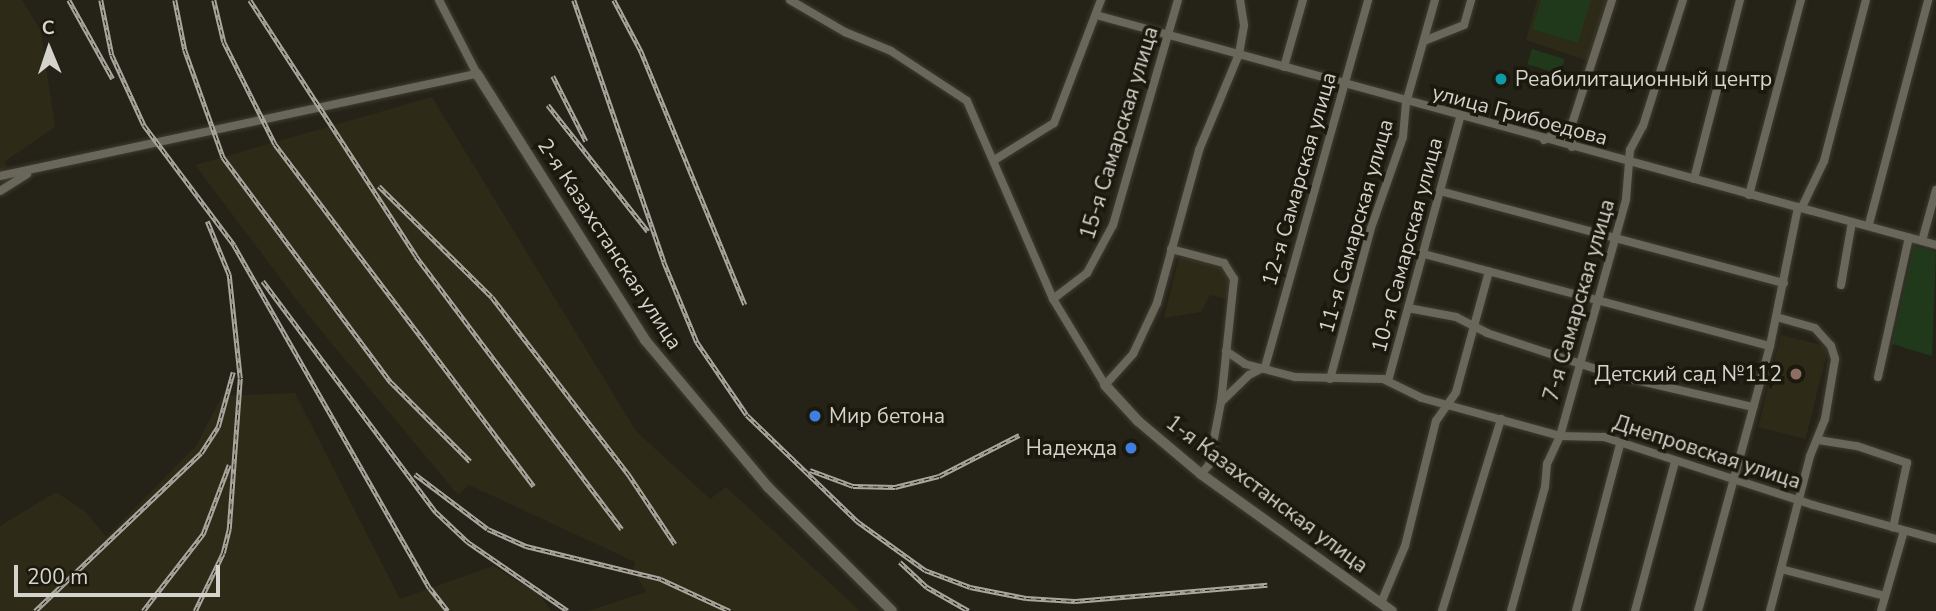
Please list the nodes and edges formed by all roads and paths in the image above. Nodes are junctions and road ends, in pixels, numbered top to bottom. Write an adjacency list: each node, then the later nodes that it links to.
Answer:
1 (439, 0): 21 (street, 2-я Казахстанская улица)
2 (790, 0): 28 (street, 1-я Казахстанская улица)
3 (1101, 0): 16 (street)
4 (1178, 0): 17 (street, 15-я Самарская улица)
5 (1240, 0): 19 (street)
6 (1303, 0): 20 (street)
7 (1368, 0): 22 (street, 12-я Самарская улица)
8 (1435, 0): 18 (street, 11-я Самарская улица)
9 (1471, 0): 18 (street)
10 (1612, 0): 25 (street)
11 (1683, 0): 29 (street, 7-я Самарская улица)
12 (1740, 0): 32 (street)
13 (1801, 0): 36 (street)
14 (1866, 0): 37 (street)
15 (1928, 0): 39 (street)
16 (1096, 15): 17 (street, улица Грибоедова); 28 (street)
17 (1169, 34): 19 (street, улица Грибоедова); 49 (street, 15-я Самарская улица)
18 (1424, 41): 23 (street, 11-я Самарская улица)
19 (1239, 54): 20 (street, улица Грибоедова); 44 (street)
20 (1284, 67): 22 (street, улица Грибоедова)
21 (477, 74): 30 (street); 79 (street, 2-я Казахстанская улица)
22 (1343, 85): 23 (street, улица Грибоедова); 57 (street, 12-я Самарская улица)
23 (1406, 103): 24 (street, улица Грибоедова); 59 (street, 11-я Самарская улица)
24 (1460, 118): 26 (street, улица Грибоедова); 35 (street, 10-я Самарская улица)
25 (1572, 124): 26 (street); 27 (street)
26 (1544, 139): 27 (street, улица Грибоедова)
27 (1572, 147): 29 (street, улица Грибоедова)
28 (996, 159): 49 (street, 1-я Казахстанская улица)
29 (1628, 160): 32 (street, улица Грибоедова); 40 (street, 7-я Самарская улица)
30 (30, 172): 31 (street); 34 (street)
31 (0, 176)
32 (1694, 179): 36 (street, улица Грибоедова)
33 (1936, 190): 42 (street)
34 (0, 191)
35 (1440, 191): 40 (street); 45 (street, 10-я Самарская улица)
36 (1749, 195): 37 (street, улица Грибоедова)
37 (1800, 207): 38 (street, улица Грибоедова); 47 (street)
38 (1852, 222): 39 (street, улица Грибоедова); 48 (street)
39 (1869, 224): 41 (street, улица Грибоедова)
40 (1616, 237): 47 (street); 50 (street, 7-я Самарская улица)
41 (1909, 237): 42 (street, улица Грибоедова); 58 (street)
42 (1922, 241): 43 (street, улица Грибоедова)
43 (1936, 245)
44 (1171, 249): 55 (street); 61 (street)
45 (1424, 254): 46 (street); 51 (street, 10-я Самарская улица)
46 (1489, 271): 50 (street); 53 (street)
47 (1784, 284): 52 (street)
48 (1841, 285)
49 (1052, 299): 61 (street, 1-я Казахстанская улица)
50 (1596, 300): 54 (street); 56 (street, 7-я Самарская улица)
51 (1408, 308): 53 (street); 60 (street, 10-я Самарская улица)
52 (1777, 317): 54 (street); 67 (street)
53 (1475, 325): 56 (street); 63 (street)
54 (1770, 346): 64 (street)
55 (1227, 351): 57 (street, Днепровская улица); 62 (street)
56 (1580, 362): 64 (street); 66 (street, 7-я Самарская улица)
57 (1265, 367): 59 (street, Днепровская улица); 62 (street)
58 (1878, 377)
59 (1330, 379): 60 (street, Днепровская улица)
60 (1388, 381): 63 (street, Днепровская улица)
61 (1105, 385): 70 (street, 1-я Казахстанская улица)
62 (1221, 402): 70 (street)
63 (1447, 403): 65 (street, Днепровская улица); 78 (street)
64 (1753, 407): 71 (street)
65 (1501, 419): 66 (street, Днепровская улица); 81 (street)
66 (1560, 436): 68 (street, Днепровская улица); 82 (street, 7-я Самарская улица)
67 (1818, 440): 72 (street); 73 (street)
68 (1620, 445): 69 (street, Днепровская улица); 83 (street)
69 (1675, 462): 71 (street, Днепровская улица); 84 (street)
70 (1201, 474): 78 (street, 1-я Казахстанская улица)
71 (1735, 478): 72 (street, Днепровская улица); 85 (street)
72 (1801, 499): 73 (street, Днепровская улица); 76 (street)
73 (1893, 528): 74 (street, Днепровская улица)
74 (1904, 531): 75 (street, Днепровская улица); 77 (street)
75 (1936, 539)
76 (1782, 569): 77 (street); 86 (street)
77 (1885, 596): 87 (street)
78 (1381, 603): 80 (street, 1-я Казахстанская улица)
79 (892, 611)
80 (1392, 611)
81 (1442, 611)
82 (1511, 611)
83 (1576, 611)
84 (1635, 611)
85 (1698, 611)
86 (1770, 611)
87 (1881, 611)

